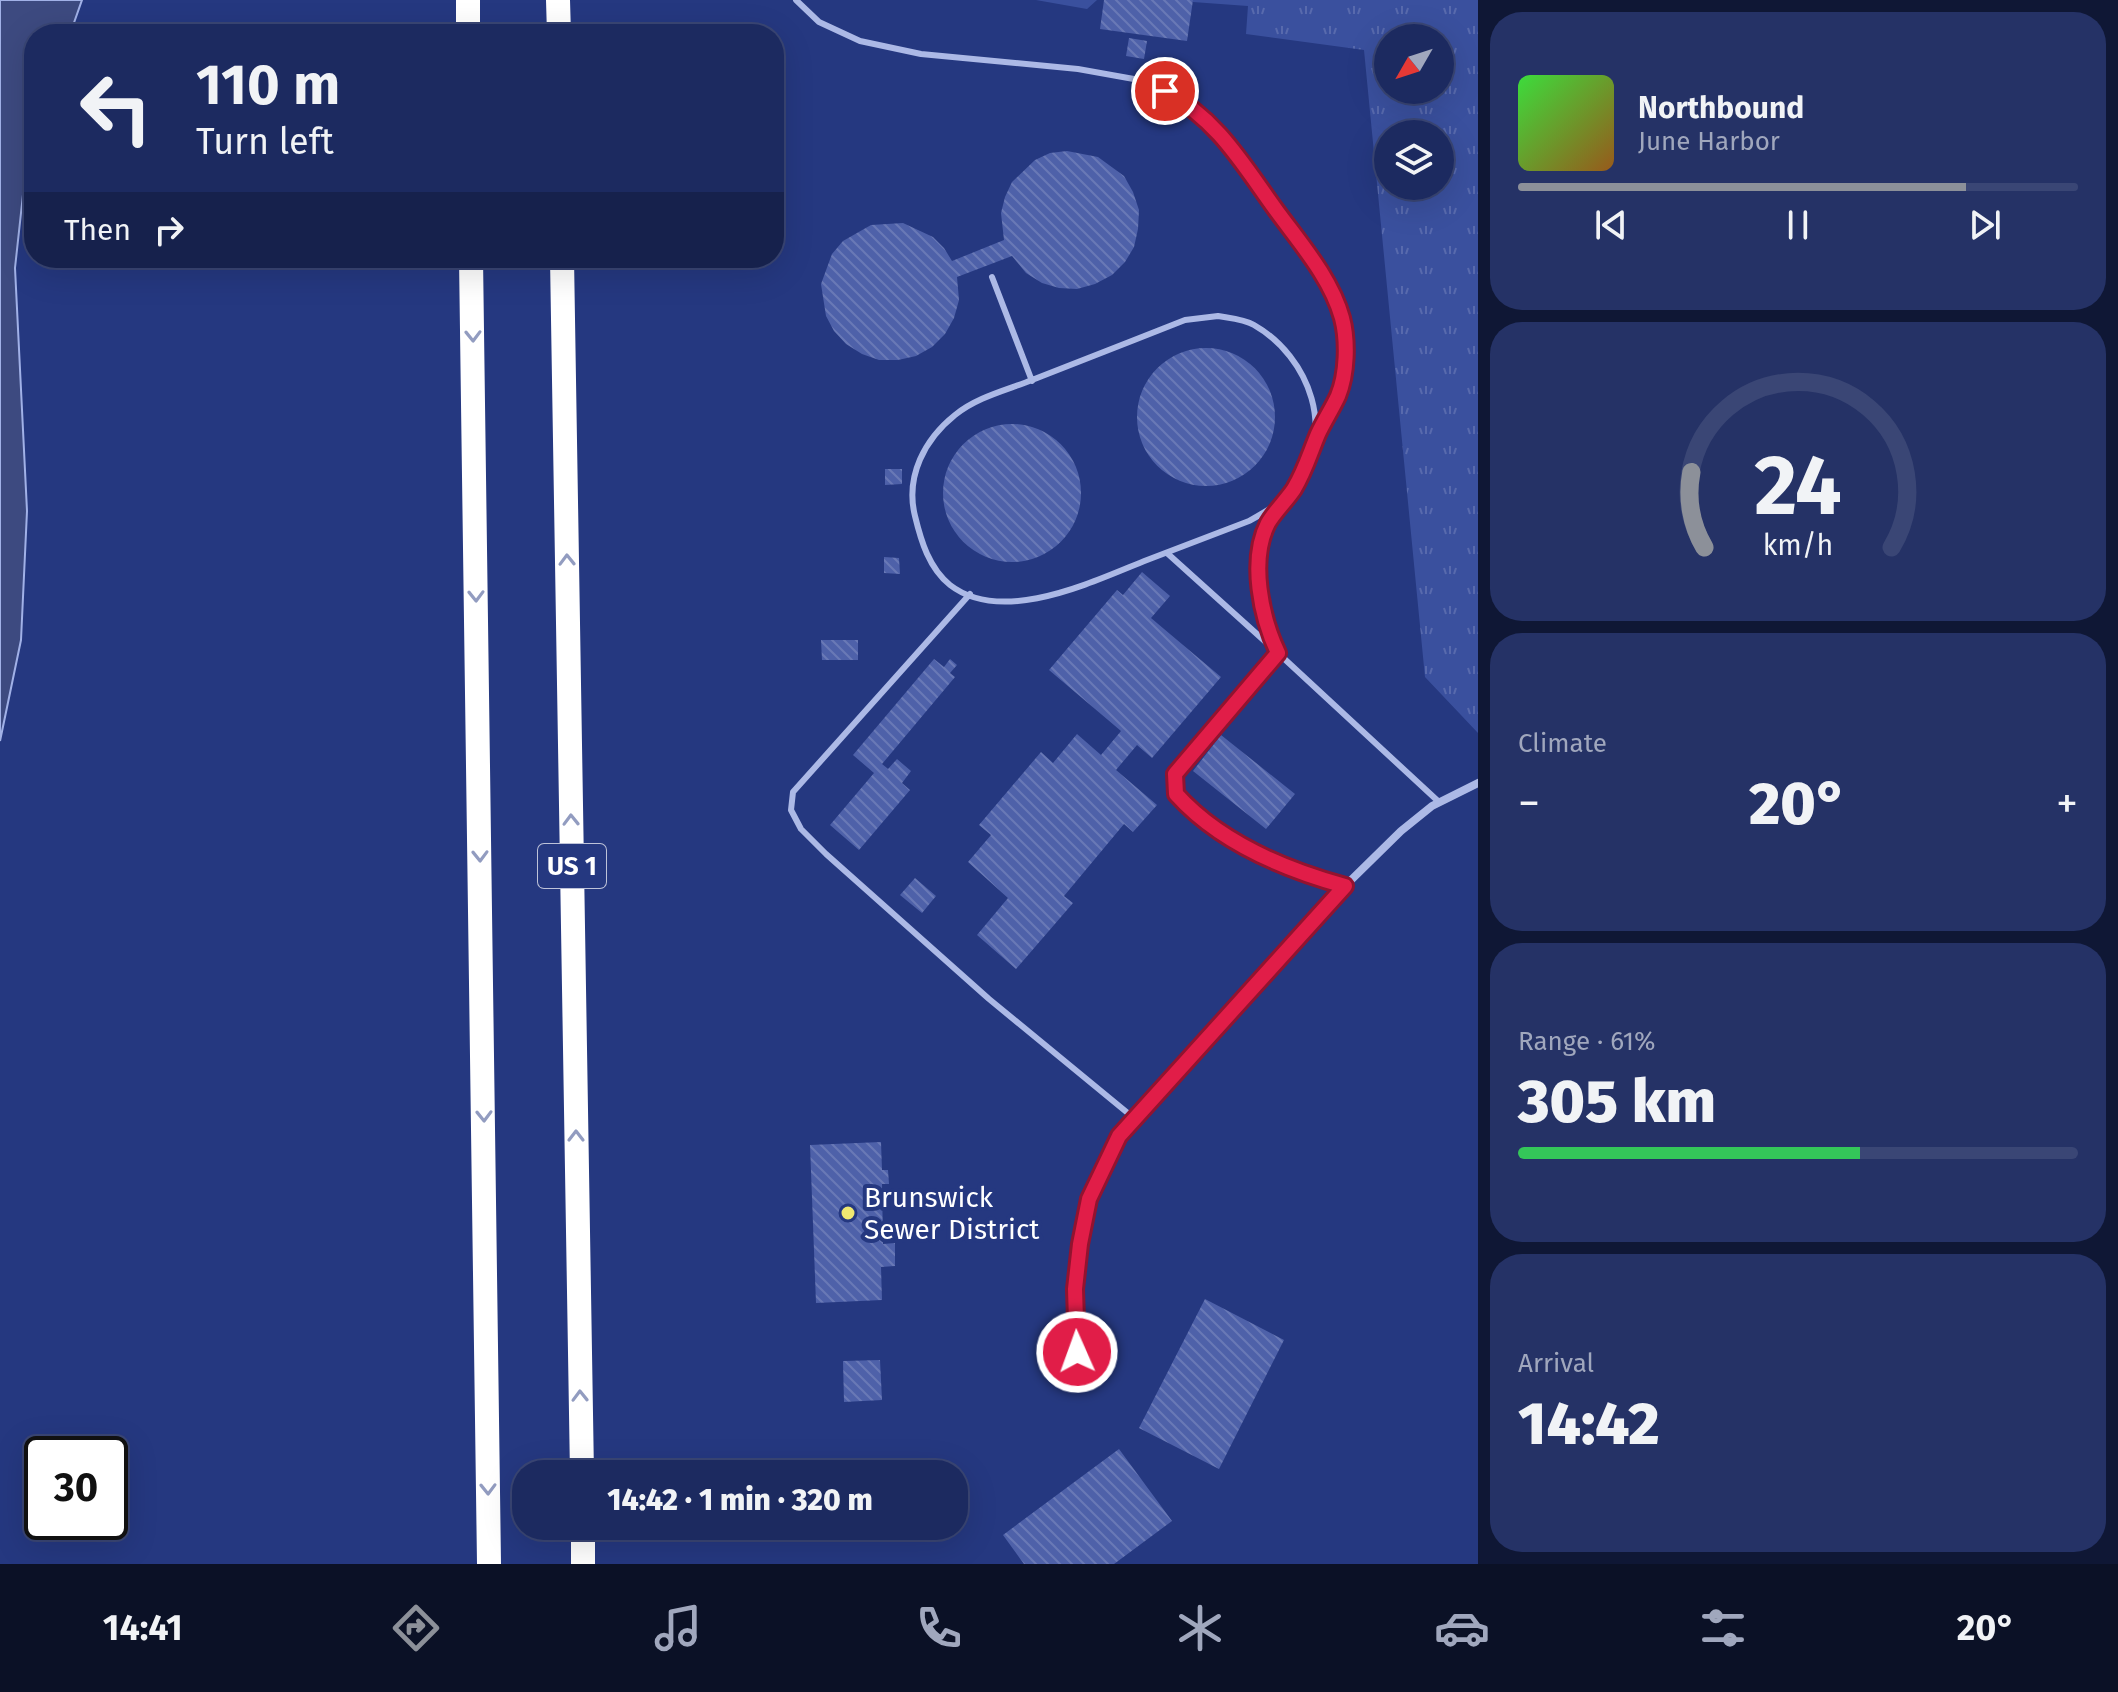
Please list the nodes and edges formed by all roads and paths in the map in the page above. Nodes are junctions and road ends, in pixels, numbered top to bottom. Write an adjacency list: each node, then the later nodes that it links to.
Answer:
1 (468, 0): 4 (highway)
2 (558, 0): 5 (highway)
3 (796, 0): 10 (lane)
4 (468, 24)
5 (559, 24)
6 (471, 268): 22 (highway, one-way to 22)
7 (562, 268): 20 (highway, US 1, one-way to 7)
8 (992, 277): 9 (lane)
9 (1032, 381): 10 (lane); 13 (lane)
10 (1318, 436): 11 (lane)
11 (1294, 489): 12 (lane); 14 (lane)
12 (1167, 553): 13 (lane); 14 (lane)
13 (970, 594): 18 (lane)
14 (1278, 653): 16 (lane); 17 (lane)
15 (1478, 783): 16 (street)
16 (1439, 802): 17 (street)
17 (1345, 886): 18 (street)
18 (1135, 1119): 19 (street)
19 (1072, 1375)
20 (582, 1460)
21 (583, 1540): 23 (highway)
22 (489, 1564)
23 (583, 1564)

